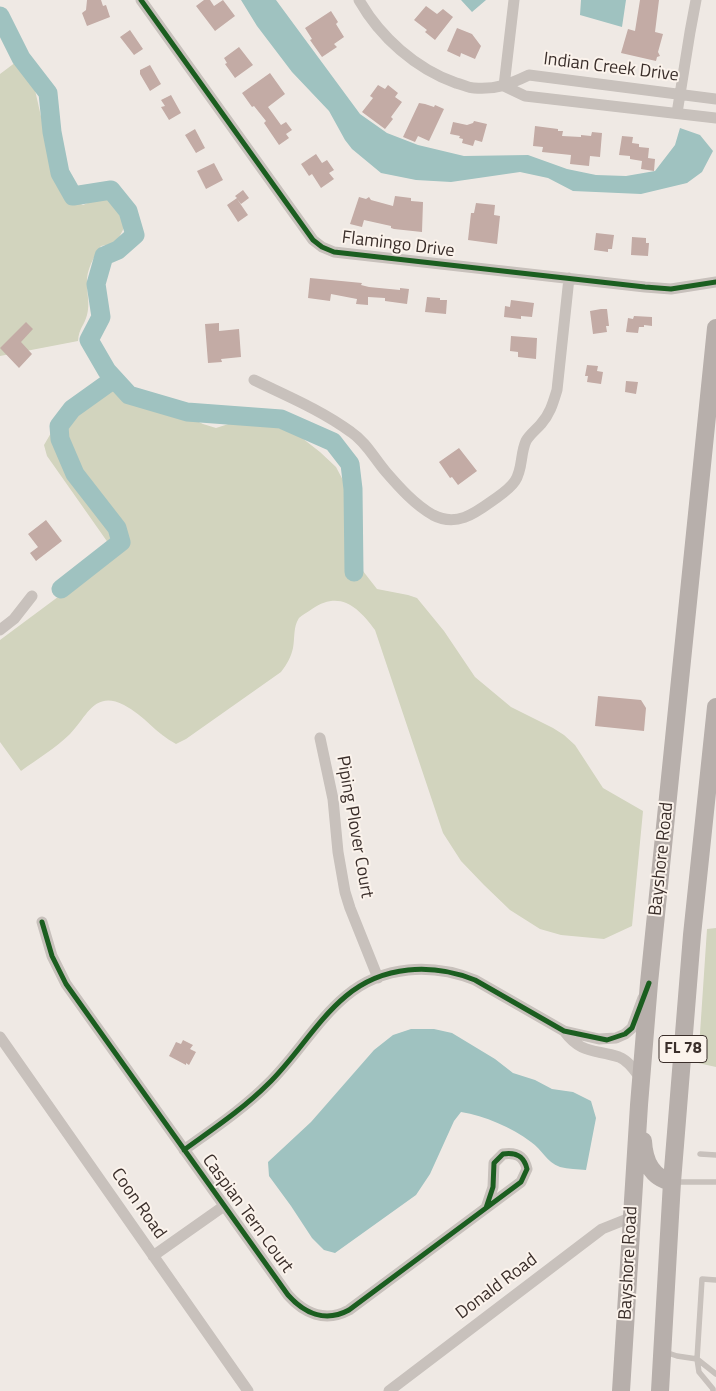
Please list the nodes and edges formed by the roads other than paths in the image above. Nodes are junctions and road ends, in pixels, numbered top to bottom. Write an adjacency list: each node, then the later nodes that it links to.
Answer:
1 (141, 0): 10 (street, Flamingo Drive)
2 (359, 0): 5 (street, Indian Creek Drive)
3 (514, 0): 5 (street)
4 (696, 0): 6 (street)
5 (504, 86): 6 (street, Indian Creek Drive); 8 (street, Indian Creek Drive)
6 (681, 94): 7 (street, Indian Creek Drive); 8 (street)
7 (716, 99)
8 (677, 113): 9 (street, Indian Creek Drive)
9 (716, 118)
10 (569, 278): 11 (street, Flamingo Drive); 14 (street)
11 (716, 282)
12 (716, 328): 13 (main road, Bayshore Road / FL 78)
13 (714, 378): 22 (main road, Bayshore Road / FL 78)
14 (254, 380)
15 (32, 596): 16 (street)
16 (0, 630)
17 (716, 707): 19 (main road, FL 78)
18 (320, 738): 21 (street, Piping Plover Court)
19 (714, 748): 29 (main road, FL 78)
20 (42, 922): 26 (street, Caspian Tern Court)
21 (378, 978): 23 (street); 26 (street)
22 (649, 983): 23 (street); 25 (main road, Bayshore Road / FL 78)
23 (564, 1031): 25 (street)
24 (0, 1038): 34 (street, Coon Road)
25 (641, 1084): 29 (main road); 33 (main road, Bayshore Road / FL 78)
26 (184, 1150): 31 (street, Caspian Tern Court)
27 (700, 1154): 28 (lane)
28 (716, 1155)
29 (672, 1182): 30 (lane); 36 (main road, FL 78)
30 (716, 1182)
31 (224, 1206): 32 (street, Caspian Tern Court); 34 (street, Caspian Tern Court)
32 (486, 1208): 32 (street, Caspian Tern Court)
33 (632, 1217): 41 (street, Donald Road); 42 (main road, Bayshore Road / FL 78)
34 (153, 1256): 40 (street, Coon Road)
35 (716, 1280): 37 (lane)
36 (662, 1351): 37 (lane); 43 (main road, FL 78)
37 (697, 1358): 38 (lane); 39 (lane)
38 (716, 1374)
39 (714, 1390)
40 (248, 1391)
41 (389, 1391)
42 (621, 1391)
43 (660, 1391)

